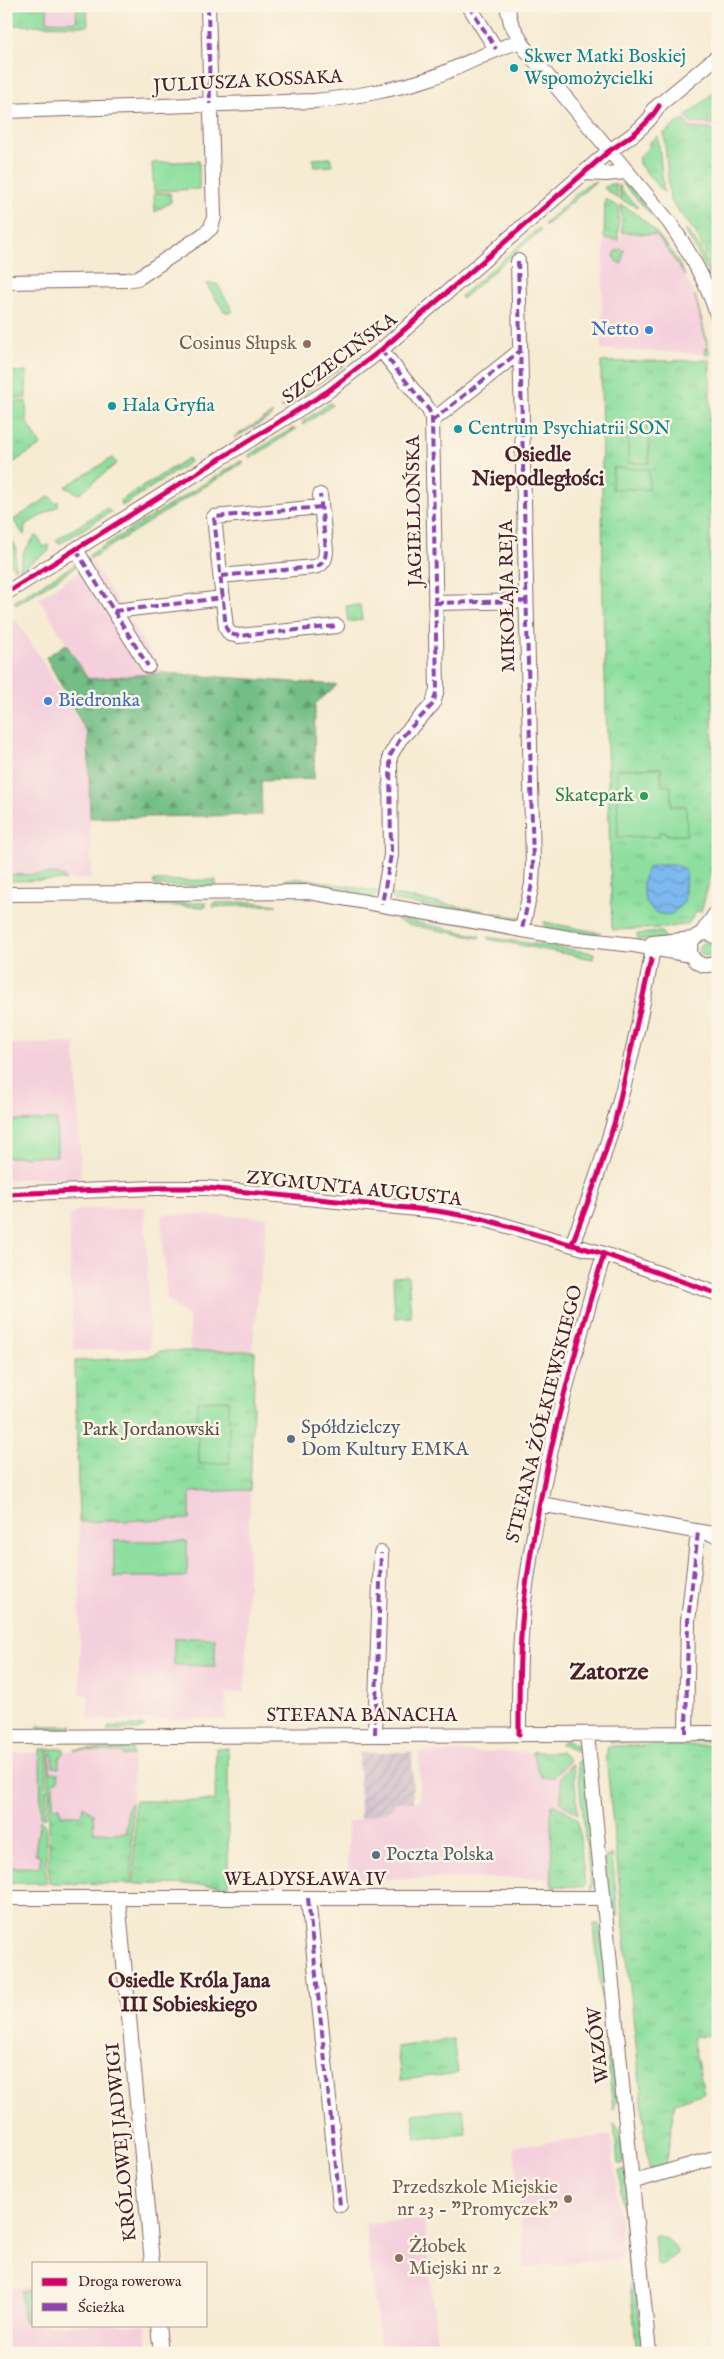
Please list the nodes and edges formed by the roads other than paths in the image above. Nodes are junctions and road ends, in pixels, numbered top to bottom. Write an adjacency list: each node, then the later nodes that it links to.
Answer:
1 (208, 6): 7 (street)
2 (469, 6): 5 (street)
3 (507, 6): 4 (street)
4 (520, 41): 5 (street, JULIUSZA KOSSAKA); 9 (street)
5 (496, 49): 7 (street, JULIUSZA KOSSAKA)
6 (718, 56): 9 (street, SZCZECIŃSKA)
7 (210, 104): 8 (street, JULIUSZA KOSSAKA); 13 (street)
8 (6, 111)
9 (609, 151): 10 (street); 11 (street, SZCZECIŃSKA)
10 (626, 172): 11 (street); 14 (street)
11 (584, 173): 15 (street, SZCZECIŃSKA)
12 (518, 260): 16 (street, MIKOŁAJA REJA)
13 (6, 282)
14 (718, 317)
15 (381, 350): 17 (street, JAGIELLOŃSKA); 18 (street, SZCZECIŃSKA)
16 (520, 351): 17 (street); 22 (street, MIKOŁAJA REJA)
17 (432, 421): 23 (street, JAGIELLOŃSKA)
18 (76, 550): 20 (street, SZCZECIŃSKA); 24 (street)
19 (221, 576): 19 (street); 21 (street)
20 (6, 594)
21 (223, 598): 24 (street); 25 (street)
22 (526, 601): 23 (street); 30 (street, MIKOŁAJA REJA)
23 (435, 603): 28 (street, JAGIELLOŃSKA)
24 (114, 611): 26 (street)
25 (337, 626)
26 (148, 666)
27 (6, 894): 28 (street)
28 (382, 904): 30 (street)
29 (718, 910): 31 (street)
30 (522, 930): 33 (street)
31 (697, 936): 32 (street); 33 (street); 35 (street)
32 (718, 938)
33 (634, 945): 34 (street)
34 (653, 948): 35 (street); 38 (street)
35 (691, 955): 36 (street)
36 (718, 961)
37 (6, 1194): 38 (street, ZYGMUNTA AUGUSTA)
38 (572, 1244): 39 (street, ZYGMUNTA AUGUSTA)
39 (604, 1254): 40 (street, ZYGMUNTA AUGUSTA); 41 (street, STEFANA ŻÓŁKIEWSKIEGO)
40 (718, 1294)
41 (540, 1504): 42 (street); 48 (street, STEFANA ŻÓŁKIEWSKIEGO)
42 (698, 1532): 43 (street); 45 (street)
43 (718, 1535)
44 (381, 1553): 47 (street)
45 (686, 1733): 46 (street, STEFANA BANACHA); 49 (street, STEFANA BANACHA)
46 (718, 1733)
47 (374, 1734): 48 (street, STEFANA BANACHA); 50 (street, STEFANA BANACHA)
48 (519, 1734): 49 (street, STEFANA BANACHA)
49 (587, 1734): 53 (street, WAZÓW)
50 (6, 1737)
51 (6, 1898): 54 (street, WŁADYSŁAWA IV)
52 (308, 1898): 53 (street, WŁADYSŁAWA IV); 54 (street, WŁADYSŁAWA IV); 57 (street)
53 (603, 1898): 56 (street, WAZÓW)
54 (118, 1899): 58 (street, KRÓLOWEJ JADWIGI)
55 (718, 2157): 56 (street)
56 (631, 2182): 61 (street, WAZÓW)
57 (340, 2205)
58 (152, 2262)
59 (158, 2326): 60 (street)
60 (161, 2353)
61 (649, 2353)

